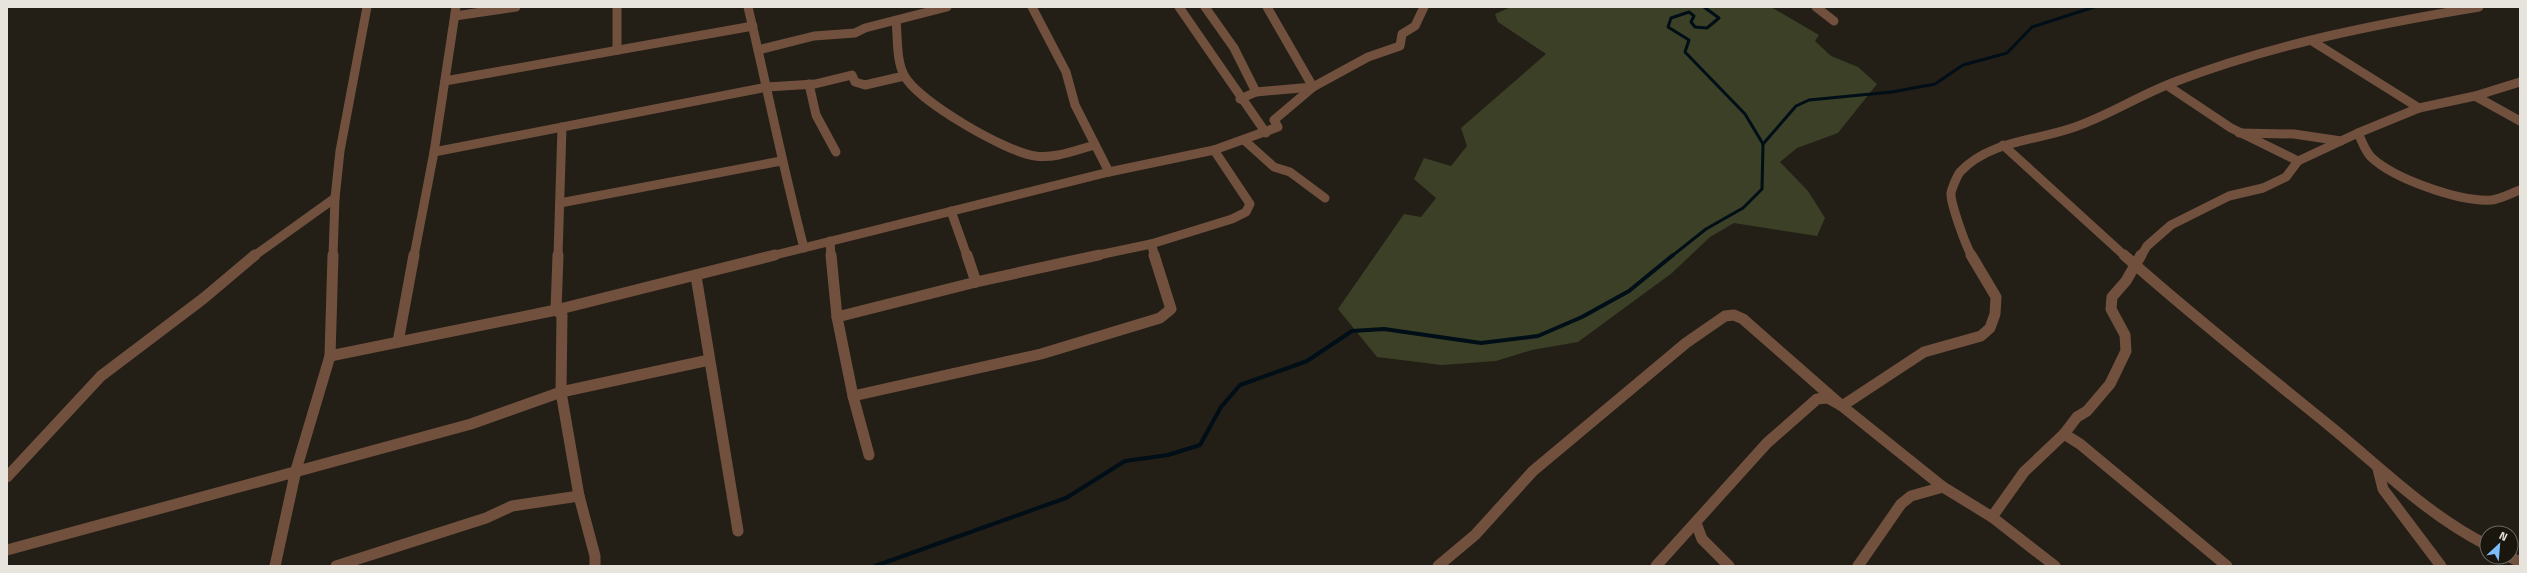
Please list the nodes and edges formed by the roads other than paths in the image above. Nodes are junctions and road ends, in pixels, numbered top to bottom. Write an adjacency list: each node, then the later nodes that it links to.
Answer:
1 (367, 7): 47 (street)
2 (516, 7): 13 (street)
3 (617, 7): 18 (street)
4 (748, 7): 16 (street)
5 (948, 7): 15 (street)
6 (1032, 7): 38 (street)
7 (1179, 7): 29 (street)
8 (1205, 7): 27 (street)
9 (1267, 7): 26 (street)
10 (1424, 7): 26 (street)
11 (1816, 7): 14 (street)
12 (2479, 7): 17 (street)
13 (455, 11): 21 (street)
14 (1834, 21)
15 (896, 22): 19 (street); 20 (street)
16 (752, 26): 18 (street); 19 (street)
17 (2312, 41): 24 (street); 30 (street)
18 (617, 50): 21 (street)
19 (758, 50): 25 (street)
20 (904, 76): 23 (street); 38 (street)
21 (445, 81): 41 (street)
22 (2519, 83): 28 (street)
23 (809, 84): 25 (street); 42 (street)
24 (2168, 86): 34 (street); 39 (street)
25 (767, 87): 32 (street); 43 (street)
26 (1313, 87): 27 (street); 33 (street)
27 (1256, 92): 29 (street)
28 (2475, 96): 30 (street); 31 (street)
29 (1240, 99): 33 (street)
30 (2419, 108): 35 (street)
31 (2520, 121)
32 (562, 127): 41 (street); 49 (street)
33 (1266, 133): 36 (street)
34 (2239, 133): 37 (street); 44 (street)
35 (2358, 133): 37 (street); 46 (street)
36 (1244, 140): 40 (street); 48 (street)
37 (2341, 141): 44 (street)
38 (1095, 145): 45 (street)
39 (2004, 145): 54 (street); 64 (street)
40 (1214, 150): 45 (street); 52 (street)
41 (434, 152): 59 (street)
42 (836, 152)
43 (781, 161): 49 (street); 53 (street)
44 (2298, 161): 54 (street)
45 (1109, 172): 50 (street)
46 (2520, 190)
47 (335, 198): 60 (street); 69 (street)
48 (1325, 198)
49 (560, 204): 57 (street)
50 (951, 211): 51 (street); 56 (street)
51 (830, 241): 53 (street); 58 (street)
52 (1150, 244): 56 (street); 63 (street)
53 (804, 248): 55 (street)
54 (2136, 264): 65 (street); 67 (street)
55 (696, 276): 57 (street); 61 (street)
56 (976, 282): 58 (street)
57 (556, 310): 59 (street); 62 (street)
58 (837, 317): 63 (street)
59 (398, 342): 60 (street)
60 (330, 356): 68 (street)
61 (709, 360): 62 (street); 74 (street)
62 (561, 392): 68 (street); 71 (street)
63 (853, 396): 66 (street)
64 (1842, 406): 70 (street); 73 (street); 82 (street)
65 (2064, 434): 72 (street); 87 (street)
66 (869, 454)
67 (2378, 469): 77 (street); 88 (street)
68 (296, 470): 78 (street); 79 (street)
69 (7, 477)
70 (1943, 487): 72 (street); 85 (street)
71 (579, 496): 80 (street); 81 (street)
72 (1992, 518): 86 (street)
73 (1696, 523): 75 (street); 76 (street)
74 (738, 531)
75 (1682, 537): 76 (street); 83 (street)
76 (1702, 539): 84 (street)
77 (2479, 541)
78 (7, 550)
79 (275, 566)
80 (336, 566)
81 (595, 566)
82 (1438, 566)
83 (1656, 566)
84 (1730, 566)
85 (1858, 566)
86 (2055, 566)
87 (2227, 566)
88 (2441, 566)

